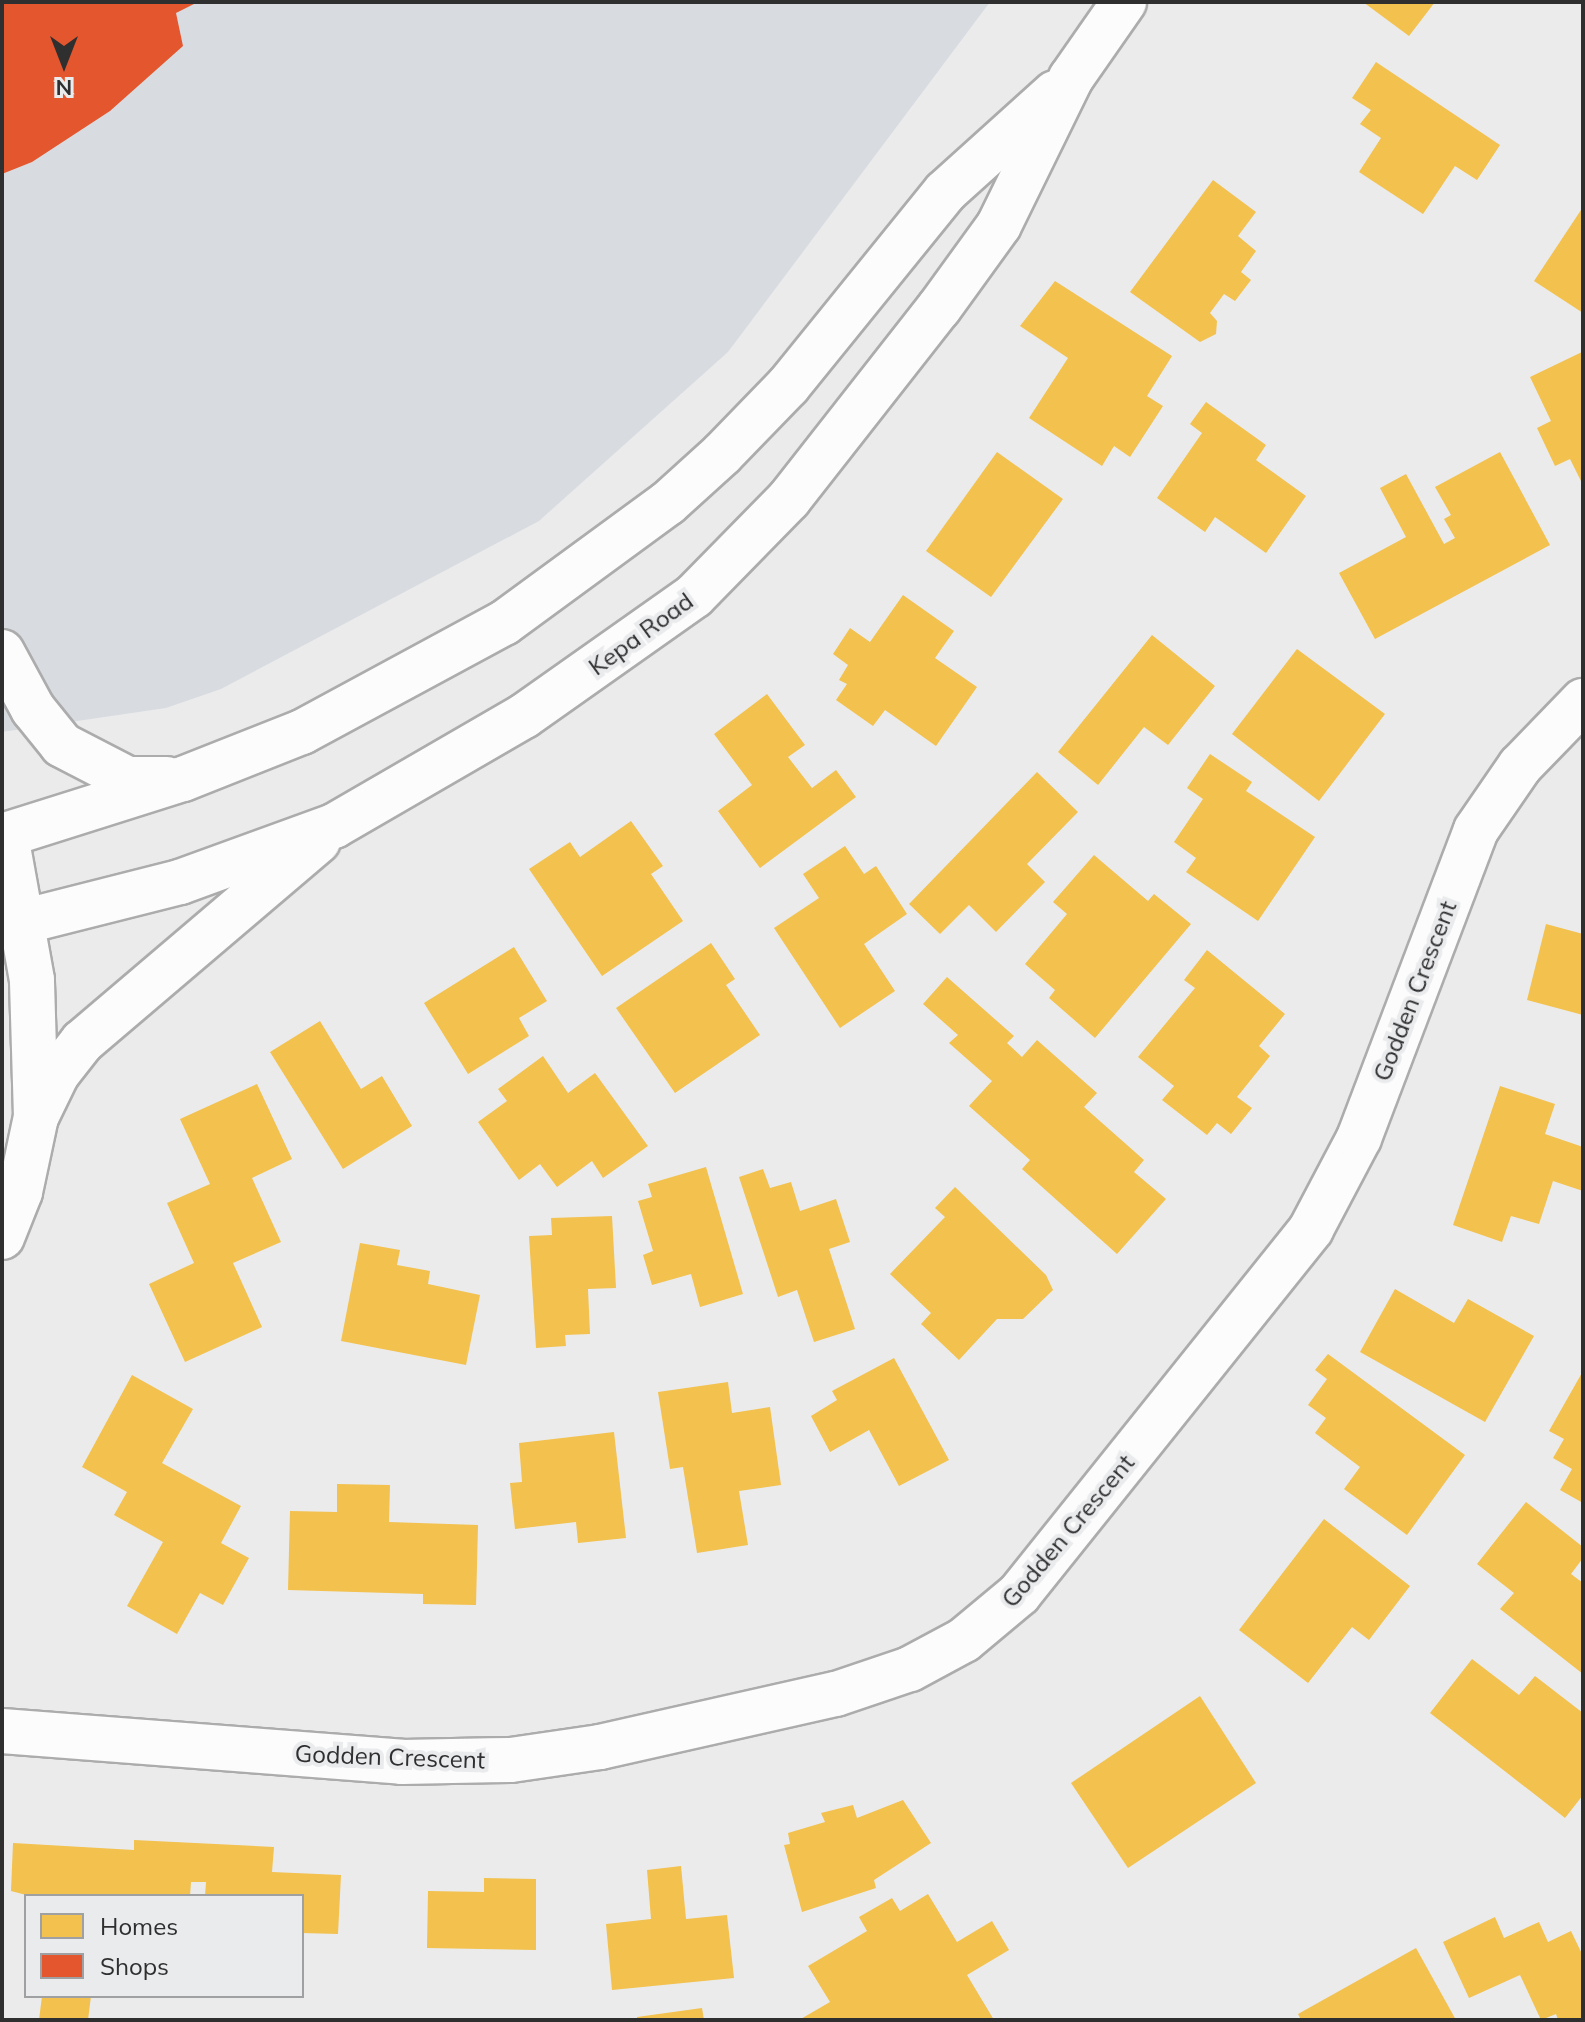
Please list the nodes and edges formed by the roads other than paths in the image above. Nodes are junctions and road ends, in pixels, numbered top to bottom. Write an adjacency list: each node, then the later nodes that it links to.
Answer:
1 (1124, 2): 2 (main road, Kepa Road)
2 (1071, 78): 5 (main road, Kepa Road); 6 (main road, Kepa Road)
3 (2, 652): 5 (main road)
4 (1583, 701): 11 (main road, Godden Crescent)
5 (183, 779): 7 (main road, Kepa Road)
6 (334, 826): 8 (main road, Kepa Road); 9 (main road)
7 (4, 836): 8 (main road)
8 (12, 926): 9 (main road)
9 (36, 1117): 10 (main road)
10 (2, 1237)
11 (2, 1731)

